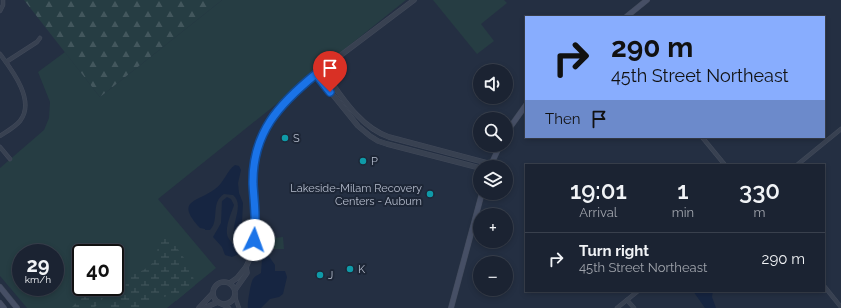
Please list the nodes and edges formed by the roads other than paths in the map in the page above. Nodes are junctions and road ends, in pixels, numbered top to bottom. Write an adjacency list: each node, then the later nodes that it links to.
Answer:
1 (3, 0): 4 (street)
2 (414, 0): 9 (street)
3 (647, 0): 5 (main road)
4 (0, 11)
5 (627, 16)
6 (40, 38): 8 (street)
7 (0, 54): 8 (street)
8 (6, 62): 14 (street)
9 (322, 69): 10 (street); 18 (street)
10 (316, 74): 21 (street); 23 (street)
11 (525, 107): 12 (main road)
12 (513, 124)
13 (841, 129): 20 (street)
14 (0, 136)
15 (703, 138): 19 (street)
16 (0, 147): 17 (street)
17 (10, 159)
18 (473, 160)
19 (724, 164)
20 (798, 164)
21 (473, 166)
22 (480, 200): 42 (main road)
23 (246, 268): 24 (street); 28 (street)
24 (230, 283): 27 (street); 28 (street)
25 (0, 287): 31 (main road)
26 (825, 287): 35 (street)
27 (213, 292): 33 (street); 38 (street)
28 (235, 292): 33 (street); 41 (street)
29 (637, 292): 32 (street)
30 (0, 294): 31 (main road)
31 (10, 300): 37 (main road)
32 (627, 300): 43 (street); 44 (street)
33 (220, 303): 39 (street); 40 (street)
34 (0, 304): 36 (main road)
35 (841, 307)
36 (4, 308)
37 (17, 308)
38 (199, 308)
39 (204, 308)
40 (229, 308)
41 (240, 308)
42 (451, 308)
43 (616, 308)
44 (634, 308)

